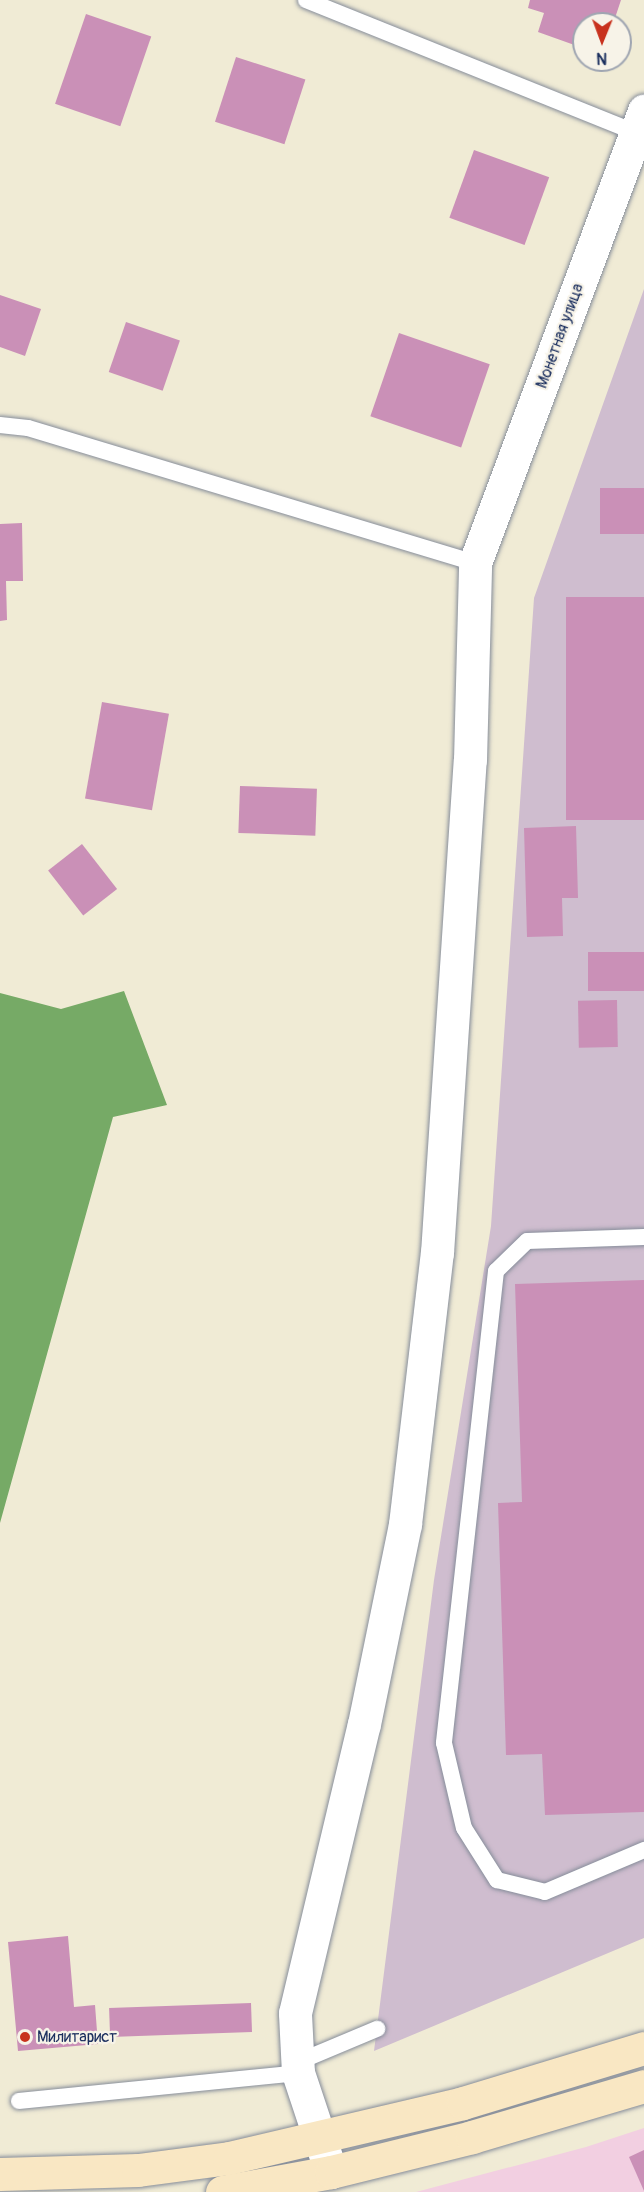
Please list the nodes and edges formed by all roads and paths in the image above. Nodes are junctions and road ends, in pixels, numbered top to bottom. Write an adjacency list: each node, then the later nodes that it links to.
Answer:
1 (306, 0): 2 (lane)
2 (640, 121): 4 (street, Монетная улица)
3 (0, 425): 4 (lane)
4 (475, 563): 9 (street, Монетная улица)
5 (644, 1237): 6 (lane)
6 (644, 1850)
7 (377, 2029): 9 (lane)
8 (644, 2048): 12 (main road)
9 (298, 2068): 11 (lane); 12 (street, Монетная улица)
10 (644, 2085): 14 (main road)
11 (19, 2101)
12 (320, 2139): 13 (main road); 14 (street, Монетная улица)
13 (0, 2174)
14 (333, 2182): 15 (main road)
15 (222, 2192)

